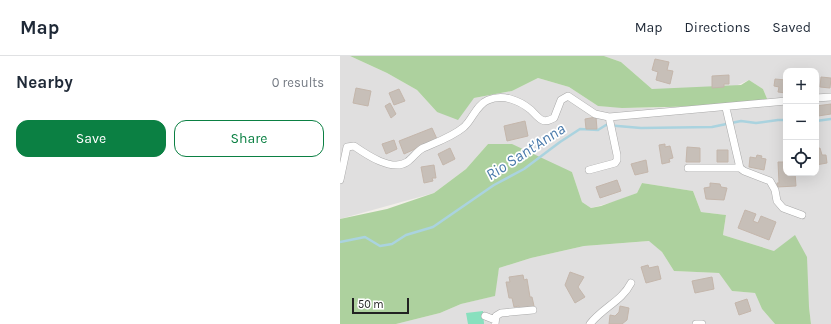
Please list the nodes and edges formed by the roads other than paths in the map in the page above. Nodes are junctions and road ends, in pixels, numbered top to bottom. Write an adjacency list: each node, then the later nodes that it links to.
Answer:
1 (831, 97): 2 (street)
2 (819, 98)
3 (783, 102): 4 (street)
4 (726, 110): 5 (street); 7 (street)
5 (609, 118): 8 (street); 9 (street)
6 (688, 168): 7 (street)
7 (740, 168): 10 (street)
8 (589, 170)
9 (340, 180)
10 (802, 215)
11 (632, 283): 15 (street)
12 (533, 310): 14 (street)
13 (485, 316): 14 (street)
14 (495, 322)
15 (590, 324)
16 (696, 324): 17 (street)
17 (702, 324)

